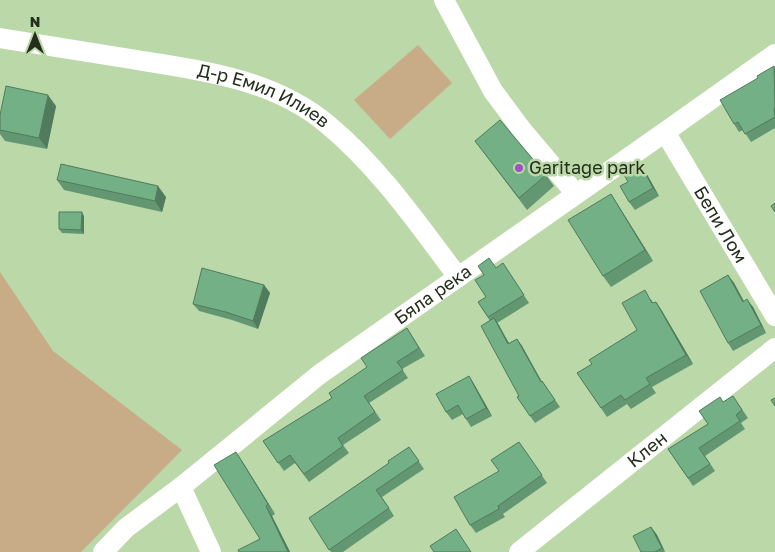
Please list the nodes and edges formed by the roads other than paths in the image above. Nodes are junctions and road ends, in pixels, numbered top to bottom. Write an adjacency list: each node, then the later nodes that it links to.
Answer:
1 (444, 0): 5 (street)
2 (0, 38): 6 (street, Д-р Емил Илиев)
3 (775, 54): 4 (street, Бяла река)
4 (665, 132): 5 (street, Бяла река); 7 (street, Бепи Лом)
5 (576, 194): 6 (street, Бяла река)
6 (458, 277): 9 (street, Бяла река)
7 (775, 316)
8 (775, 348): 12 (street, Клен)
9 (181, 487): 10 (street, Бяла река); 11 (street)
10 (103, 552)
11 (211, 552)
12 (519, 552)

